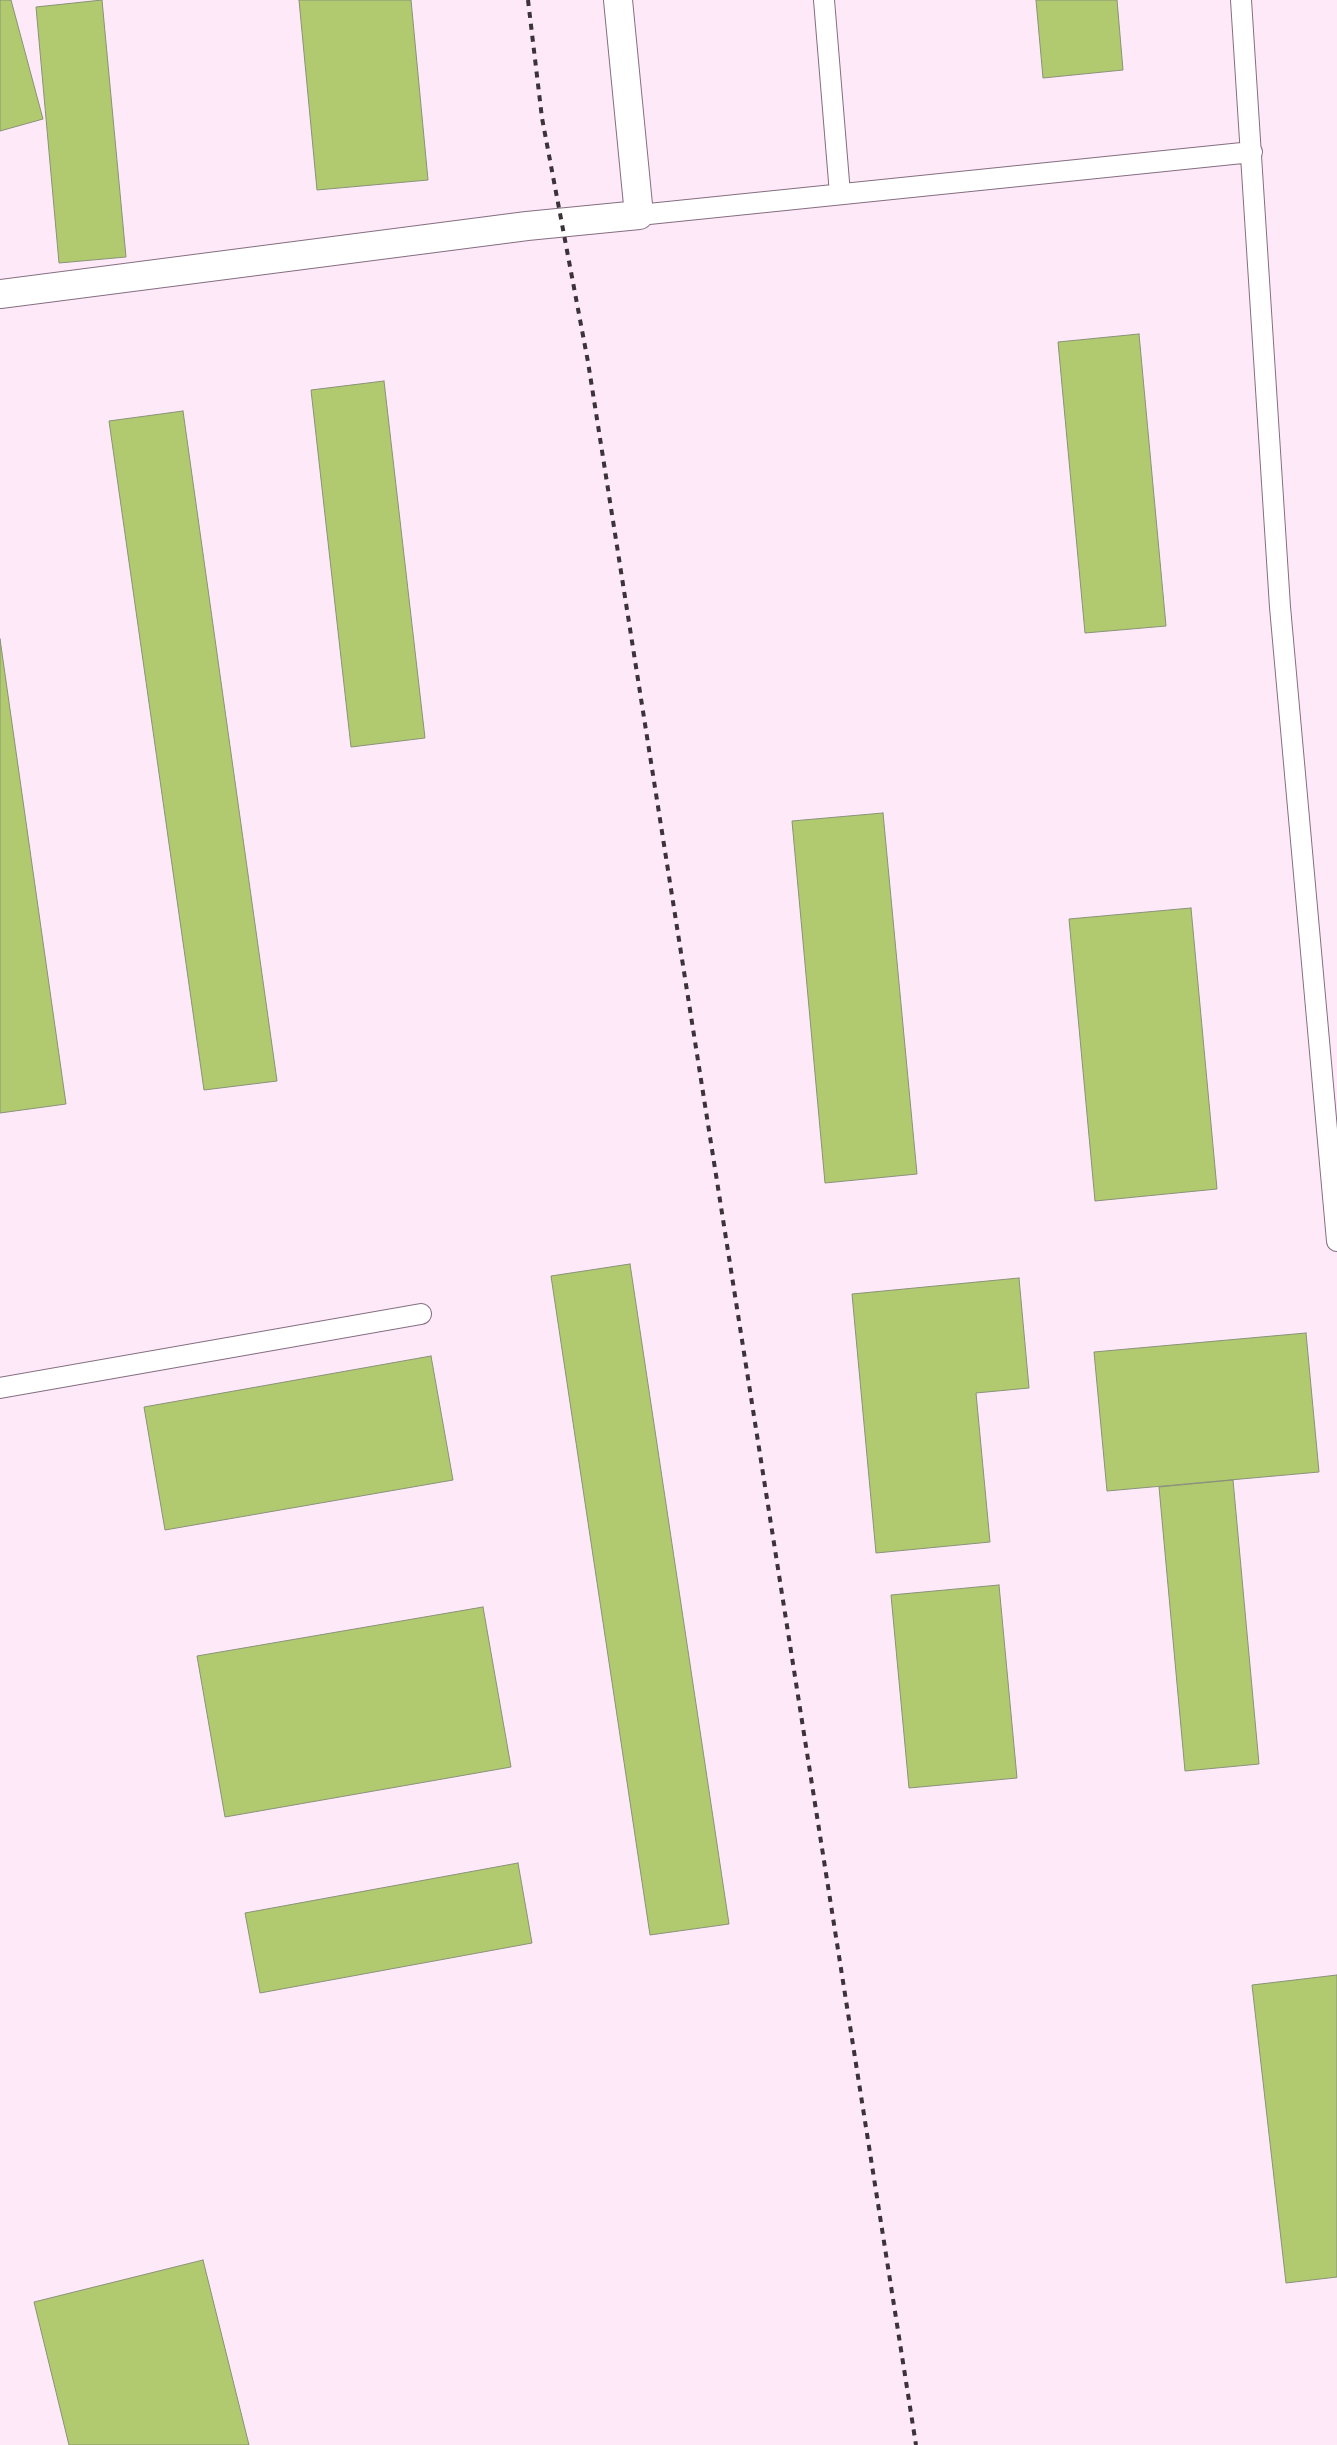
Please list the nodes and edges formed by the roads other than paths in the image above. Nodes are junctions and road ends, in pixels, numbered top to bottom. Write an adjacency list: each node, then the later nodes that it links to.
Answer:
1 (618, 0): 6 (street)
2 (824, 0): 5 (lane)
3 (1241, 0): 4 (lane)
4 (1252, 152): 5 (lane); 8 (lane)
5 (840, 194): 6 (lane)
6 (639, 215): 7 (street)
7 (0, 294)
8 (1337, 1241)
9 (421, 1314): 10 (lane)
10 (0, 1388)

